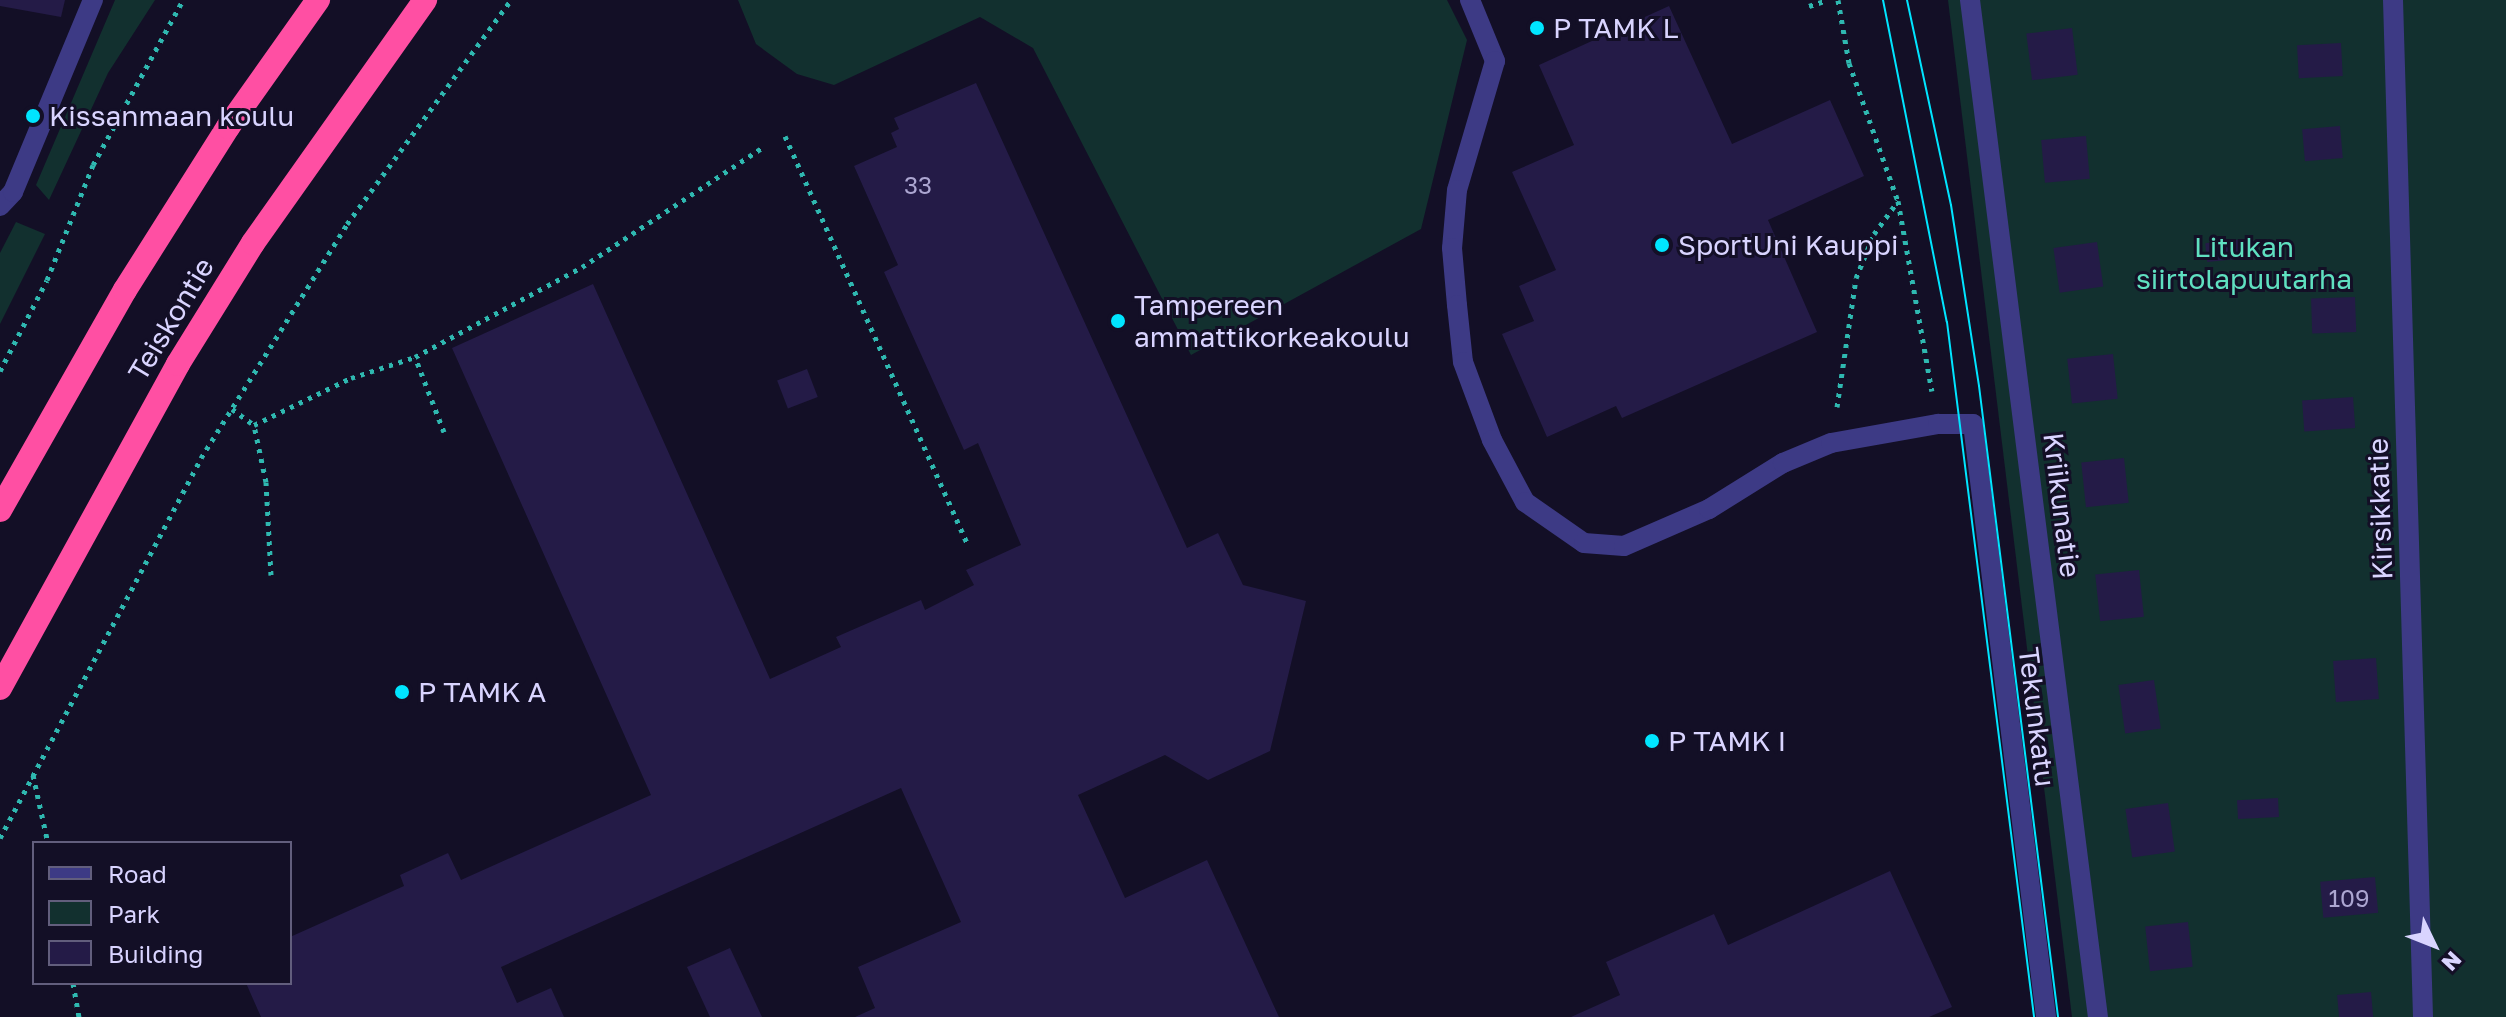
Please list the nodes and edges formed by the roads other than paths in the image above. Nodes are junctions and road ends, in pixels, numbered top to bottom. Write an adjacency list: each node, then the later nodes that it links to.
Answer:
1 (93, 0): 7 (street)
2 (318, 0): 8 (highway, Teiskontie)
3 (425, 0): 9 (highway, Teiskontie)
4 (1470, 0): 10 (street, Tekunkatu)
5 (1970, 0): 11 (street, Kriikunatie)
6 (2393, 0): 12 (street, Kirsikkatie)
7 (0, 206)
8 (0, 510)
9 (0, 688)
10 (2046, 1017)
11 (2098, 1017)
12 (2423, 1017)

